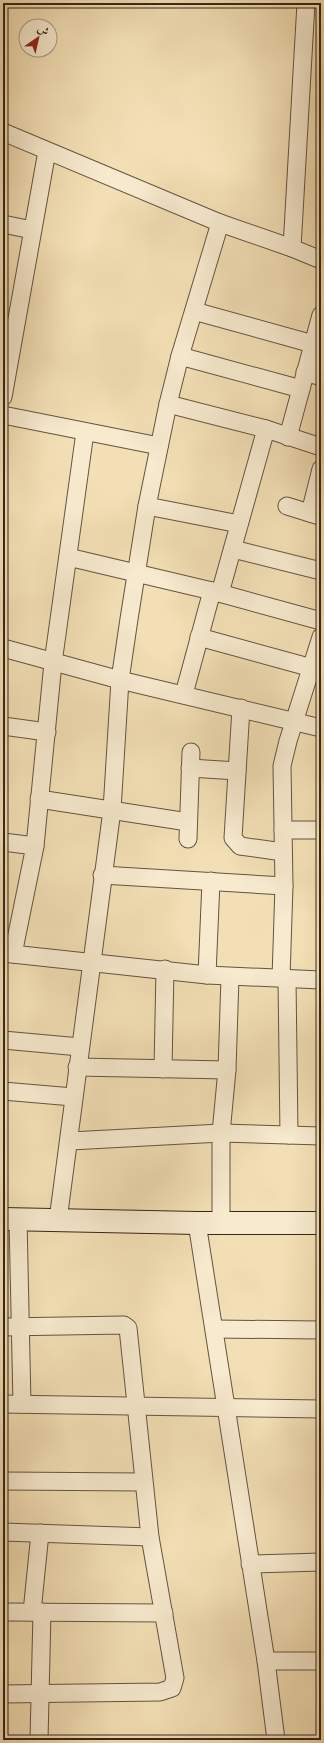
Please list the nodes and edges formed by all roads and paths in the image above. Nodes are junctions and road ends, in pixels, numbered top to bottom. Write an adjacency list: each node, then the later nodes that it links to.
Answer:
1 (306, 3): 7 (street)
2 (3, 132): 3 (street)
3 (47, 151): 4 (street); 6 (street)
4 (220, 223): 7 (street); 9 (street)
5 (3, 224): 6 (street)
6 (32, 230): 15 (street)
7 (292, 248): 8 (street)
8 (321, 260)
9 (194, 310): 11 (street); 12 (street)
10 (321, 316): 11 (street)
11 (313, 344): 13 (street)
12 (180, 356): 14 (street); 16 (street)
13 (313, 375): 14 (street)
14 (301, 389): 20 (street)
15 (3, 397)
16 (168, 404): 18 (street); 21 (street)
17 (3, 415): 19 (street)
18 (266, 429): 20 (street); 27 (street)
19 (85, 432): 21 (street); 29 (street)
20 (288, 437): 22 (street)
21 (159, 446): 24 (street)
22 (321, 447)
23 (321, 469): 26 (street)
24 (147, 506): 27 (street); 31 (street)
25 (287, 506): 26 (street)
26 (315, 515)
27 (239, 524): 28 (street)
28 (234, 549): 30 (street); 32 (street)
29 (68, 557): 31 (street); 37 (street)
30 (321, 571)
31 (136, 574): 32 (street); 39 (street)
32 (216, 592): 33 (street); 34 (street)
33 (321, 621)
34 (199, 636): 38 (street); 40 (street)
35 (321, 637): 38 (street)
36 (3, 648): 37 (street)
37 (53, 663): 39 (street); 45 (street)
38 (312, 668): 42 (street)
39 (120, 680): 40 (street); 48 (street)
40 (184, 694): 41 (street)
41 (241, 708): 42 (street); 46 (street)
42 (295, 720): 44 (street); 50 (street)
43 (3, 726): 45 (street)
44 (321, 728)
45 (47, 732): 47 (street)
46 (237, 771): 49 (street); 55 (street)
47 (39, 800): 48 (street); 54 (street)
48 (112, 810): 49 (street); 56 (street)
49 (188, 822): 52 (street)
50 (283, 830): 51 (street); 55 (street)
51 (321, 830)
52 (188, 839)
53 (3, 842): 54 (street)
54 (35, 846): 59 (street)
55 (283, 852): 58 (street)
56 (102, 875): 57 (street); 60 (street)
57 (211, 881): 58 (street); 62 (street)
58 (284, 886): 64 (street)
59 (8, 953): 60 (street)
60 (91, 962): 61 (street); 67 (street)
61 (165, 969): 62 (street); 69 (street)
62 (206, 975): 63 (street)
63 (230, 977): 64 (street); 70 (street)
64 (284, 978): 65 (street); 74 (street)
65 (321, 980)
66 (3, 1040): 67 (street)
67 (80, 1047): 68 (street)
68 (77, 1067): 69 (street); 72 (street)
69 (163, 1069): 70 (street)
70 (227, 1070): 73 (street)
71 (3, 1091): 72 (street)
72 (73, 1097): 76 (street)
73 (221, 1133): 74 (street); 76 (street); 80 (street)
74 (289, 1135): 75 (street)
75 (321, 1136)
76 (70, 1141): 78 (street)
77 (10, 1219): 78 (main road); 82 (street)
78 (58, 1220): 79 (main road)
79 (197, 1223): 80 (main road); 83 (street)
80 (221, 1223): 81 (main road)
81 (321, 1223)
82 (11, 1328): 86 (street); 87 (street)
83 (215, 1329): 84 (street); 88 (street)
84 (321, 1330)
85 (3, 1404): 86 (street)
86 (22, 1404): 87 (street)
87 (136, 1406): 88 (street); 91 (street)
88 (226, 1408): 89 (street); 96 (street)
89 (321, 1409)
90 (3, 1481): 91 (street)
91 (143, 1482): 94 (street)
92 (3, 1532): 93 (street)
93 (40, 1533): 94 (street); 98 (street)
94 (150, 1537): 99 (street)
95 (321, 1562): 96 (street)
96 (250, 1564): 100 (street)
97 (3, 1612): 98 (street)
98 (37, 1612): 99 (street); 103 (street)
99 (164, 1613): 103 (street)
100 (266, 1661): 101 (street); 105 (street)
101 (321, 1661)
102 (3, 1694): 103 (street)
103 (40, 1695): 104 (street)
104 (40, 1740)
105 (276, 1740)

